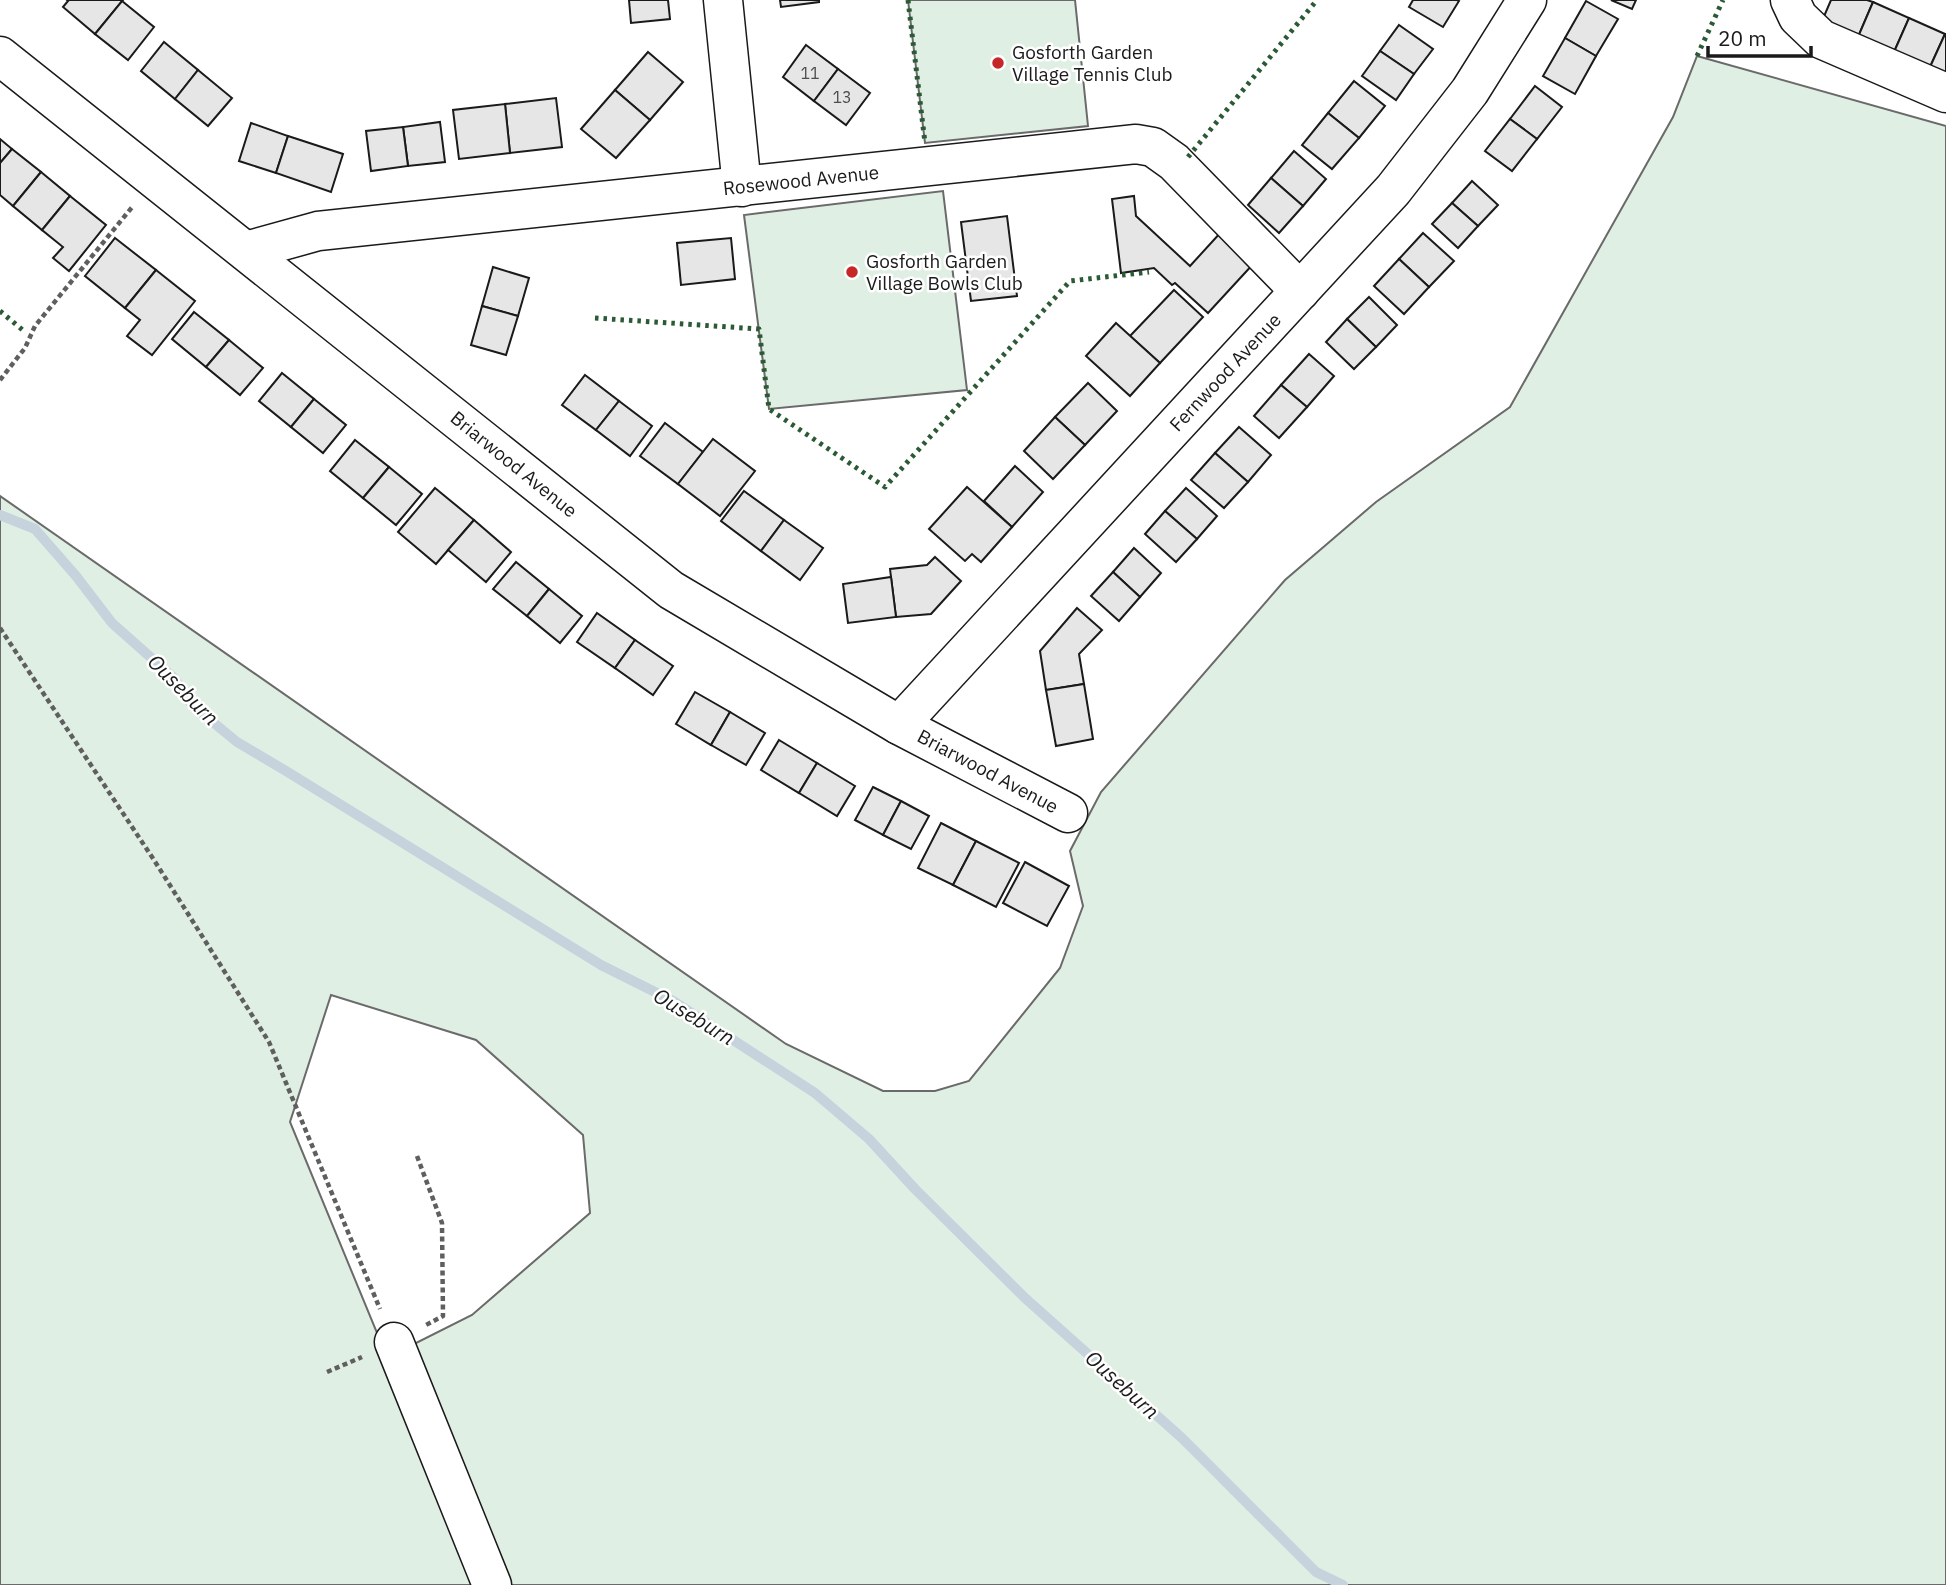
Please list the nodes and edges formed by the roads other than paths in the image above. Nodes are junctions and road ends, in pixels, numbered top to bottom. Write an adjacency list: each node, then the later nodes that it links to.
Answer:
1 (723, 0): 6 (street)
2 (1527, 0): 8 (street, Fernwood Avenue)
3 (1790, 0): 5 (street)
4 (0, 56): 7 (street, Briarwood Avenue)
5 (1946, 93)
6 (742, 187): 7 (street, Rosewood Avenue); 8 (street, Rosewood Avenue)
7 (246, 251): 9 (street, Briarwood Avenue)
8 (1300, 291): 9 (street, Fernwood Avenue)
9 (899, 724): 10 (street, Briarwood Avenue)
10 (1068, 813)
11 (394, 1342): 12 (street)
12 (492, 1585)

